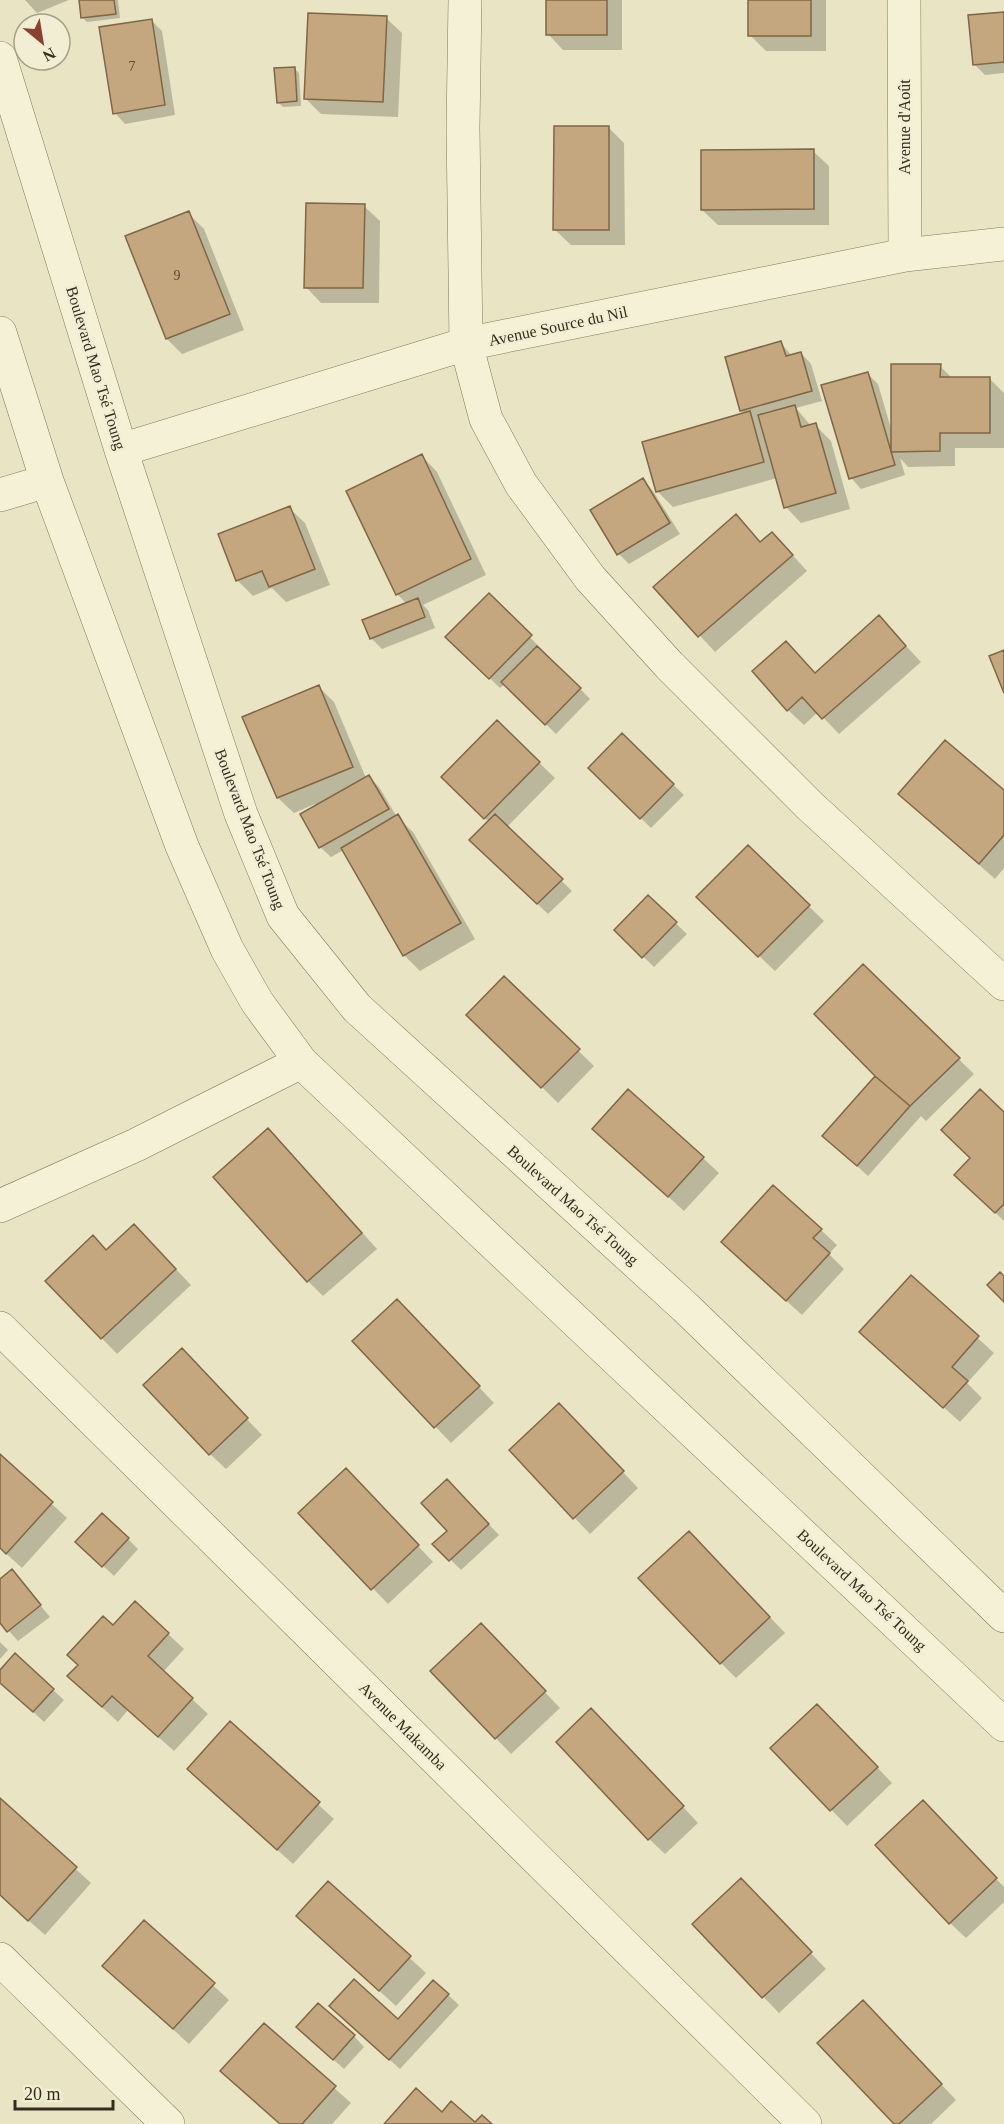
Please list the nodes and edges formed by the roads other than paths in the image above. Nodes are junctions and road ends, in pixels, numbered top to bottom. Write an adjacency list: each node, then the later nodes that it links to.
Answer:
1 (465, 0): 7 (street)
2 (904, 0): 5 (street, Avenue d'Août)
3 (0, 58): 8 (street, Boulevard Mao Tsé Toung)
4 (1004, 244): 5 (street, Avenue Source du Nil)
5 (905, 255): 7 (street, Avenue Source du Nil)
6 (0, 333): 9 (street, Boulevard Mao Tsé Toung)
7 (466, 344): 8 (street, Avenue Source du Nil); 11 (street)
8 (121, 450): 15 (street, Boulevard Mao Tsé Toung)
9 (47, 481): 10 (street); 12 (street, Boulevard Mao Tsé Toung)
10 (0, 495)
11 (1004, 984)
12 (301, 1062): 13 (street); 16 (street, Boulevard Mao Tsé Toung)
13 (0, 1206)
14 (0, 1328): 19 (street, Avenue Makamba)
15 (1004, 1616)
16 (1004, 1725)
17 (0, 1959): 18 (street)
18 (168, 2124)
19 (805, 2124)

